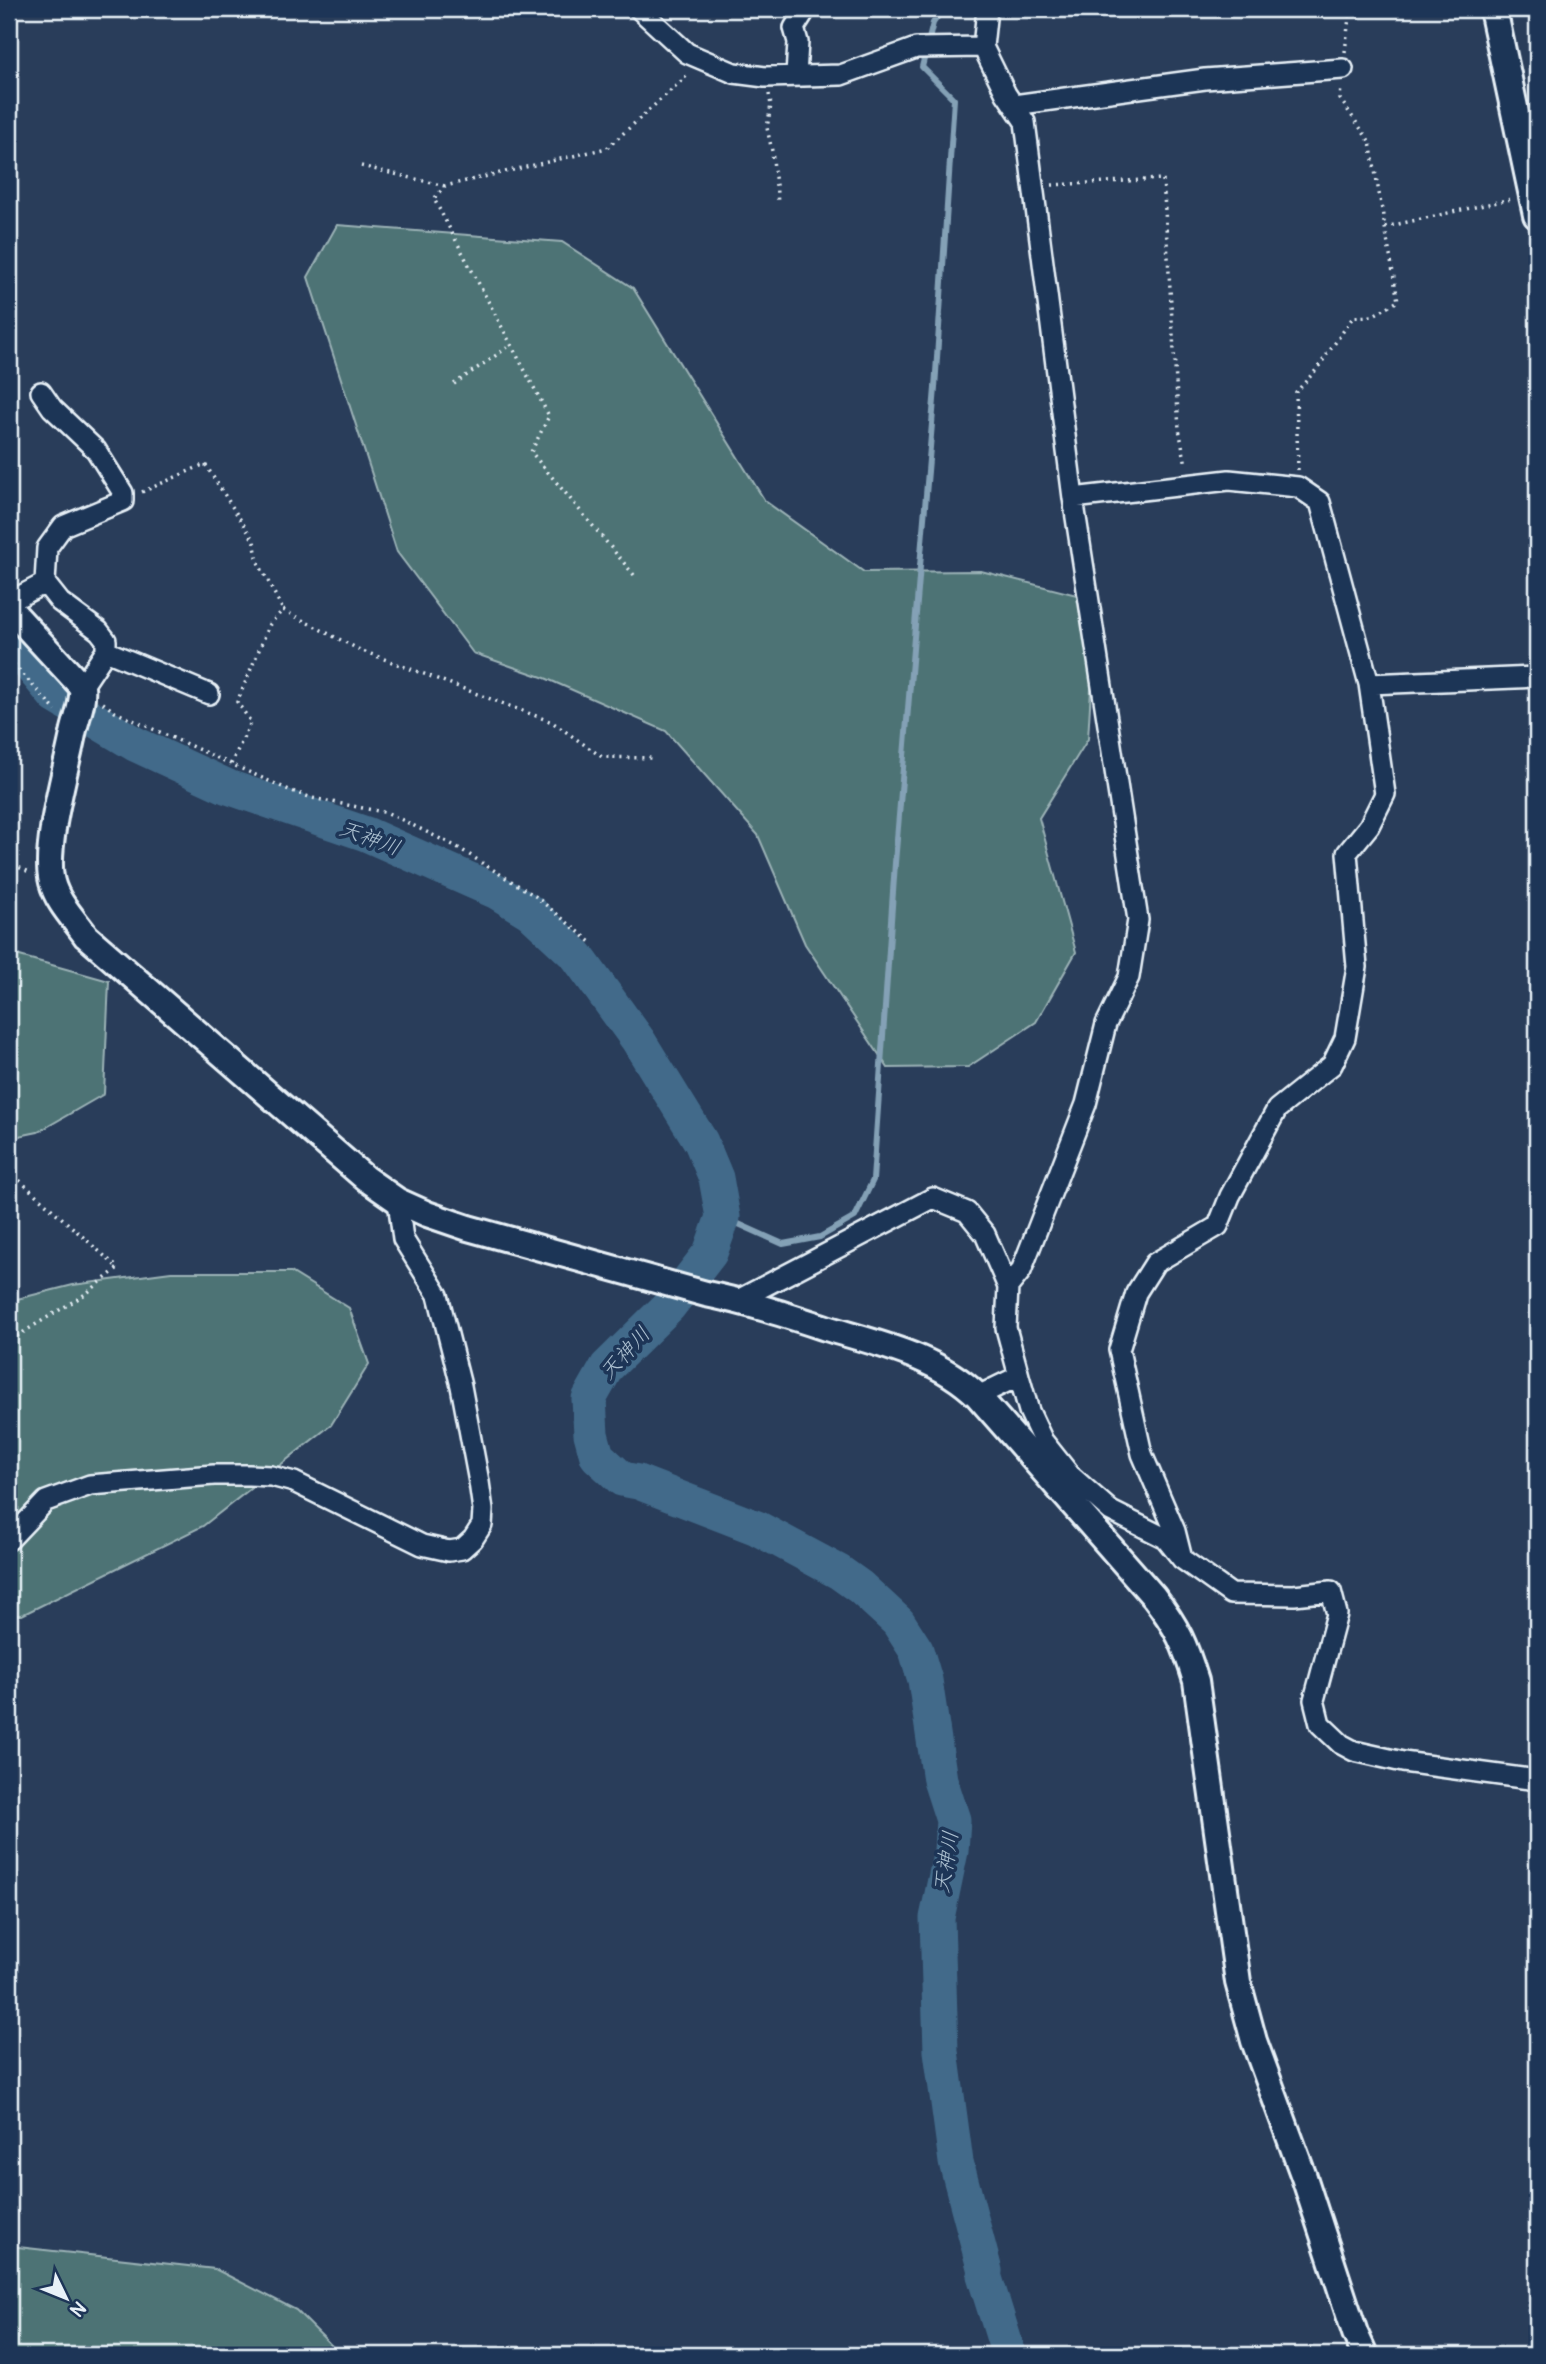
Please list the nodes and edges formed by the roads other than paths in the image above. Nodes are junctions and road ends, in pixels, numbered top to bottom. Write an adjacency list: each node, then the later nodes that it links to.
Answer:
1 (639, 9): 7 (street)
2 (806, 9): 7 (street)
3 (987, 9): 5 (street)
4 (1493, 9): 9 (main road)
5 (983, 47): 7 (street); 8 (street)
6 (1343, 69): 8 (street)
7 (796, 76)
8 (1014, 105): 11 (street)
9 (1534, 192)
10 (41, 392): 12 (street)
11 (1073, 498): 17 (street); 21 (street)
12 (45, 583): 13 (street); 15 (street)
13 (9, 602)
14 (9, 608): 18 (street)
15 (106, 651): 18 (street); 19 (street)
16 (1537, 677): 17 (street)
17 (1369, 684): 26 (street)
18 (82, 692): 20 (street)
19 (209, 694)
20 (398, 1201): 22 (street); 25 (street)
21 (1008, 1287): 22 (street); 23 (street)
22 (738, 1300): 24 (street)
23 (1020, 1376): 24 (street); 26 (street)
24 (978, 1396): 28 (street)
25 (9, 1540)
26 (1182, 1559): 27 (street)
27 (1537, 1780)
28 (1365, 2355)

